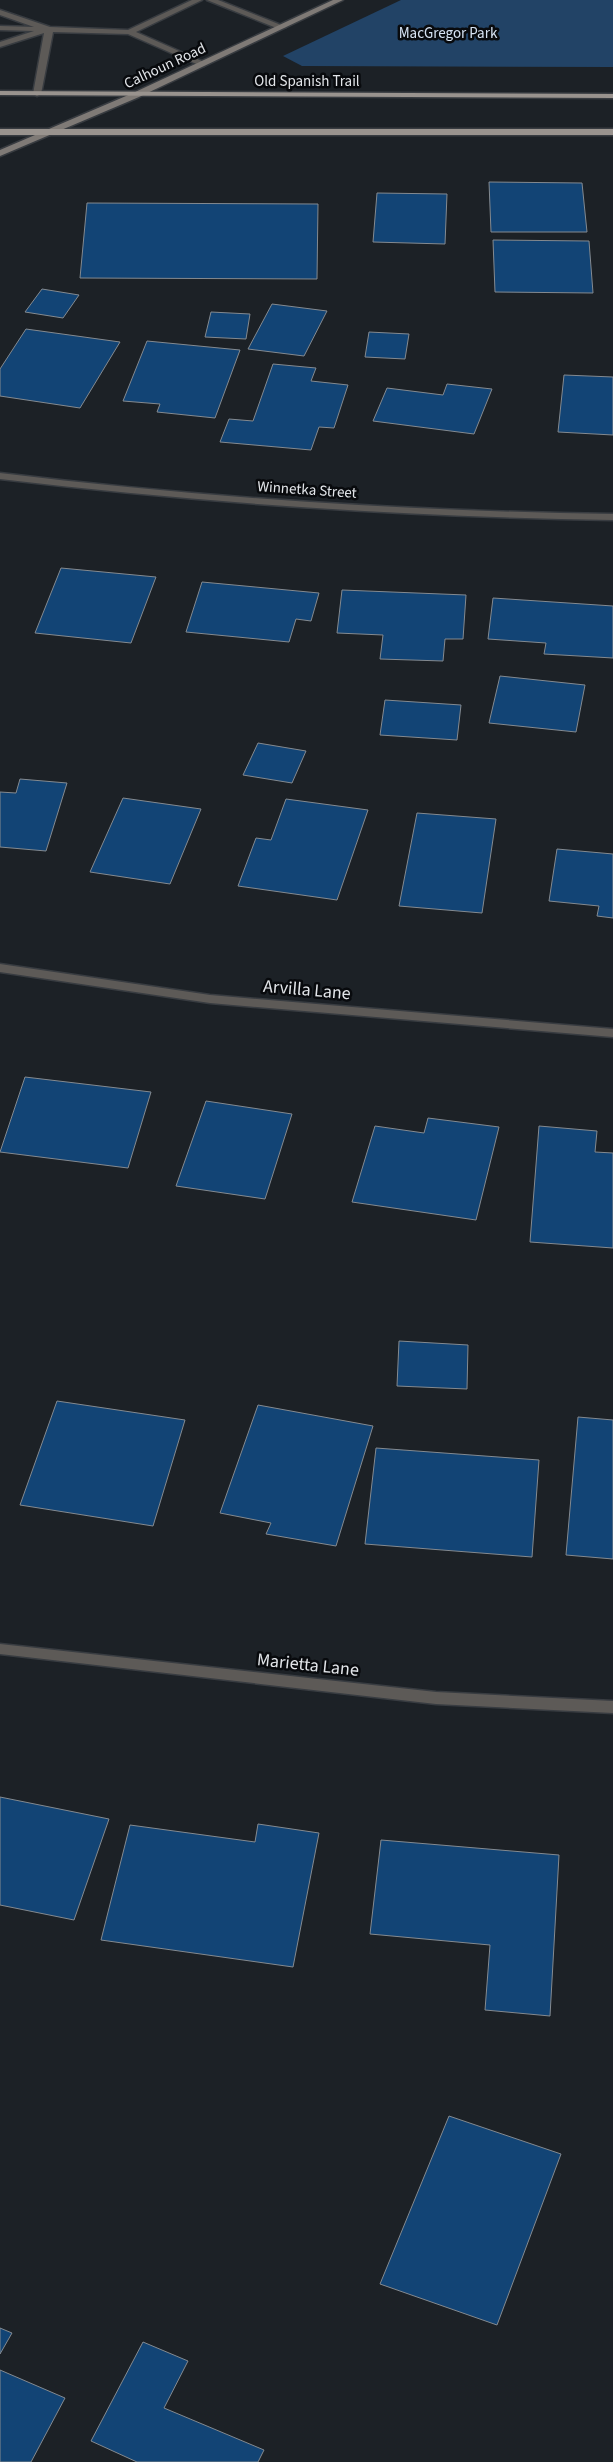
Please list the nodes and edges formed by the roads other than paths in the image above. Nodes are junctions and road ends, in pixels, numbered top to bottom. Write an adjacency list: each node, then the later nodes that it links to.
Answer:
1 (198, 0): 8 (street)
2 (211, 0): 5 (street)
3 (340, 0): 5 (street, Calhoun Road)
4 (0, 12): 7 (street)
5 (282, 27): 10 (street, Calhoun Road)
6 (0, 28): 7 (street)
7 (49, 29): 8 (street); 9 (street); 12 (street)
8 (129, 32): 10 (street)
9 (0, 45)
10 (201, 64): 13 (street, Calhoun Road)
11 (0, 93): 12 (main road, Old Spanish Trail)
12 (37, 94): 13 (main road, Old Spanish Trail)
13 (136, 94): 14 (main road, Old Spanish Trail); 16 (street, Calhoun Road)
14 (613, 96)
15 (0, 132): 16 (main road)
16 (47, 132): 17 (main road); 18 (street, Calhoun Road)
17 (613, 132)
18 (0, 153)
19 (0, 476): 20 (street, Winnetka Street)
20 (613, 517)
21 (0, 968): 22 (street, Arvilla Lane)
22 (613, 1033)
23 (0, 1649): 24 (street, Marietta Lane)
24 (613, 1707)

